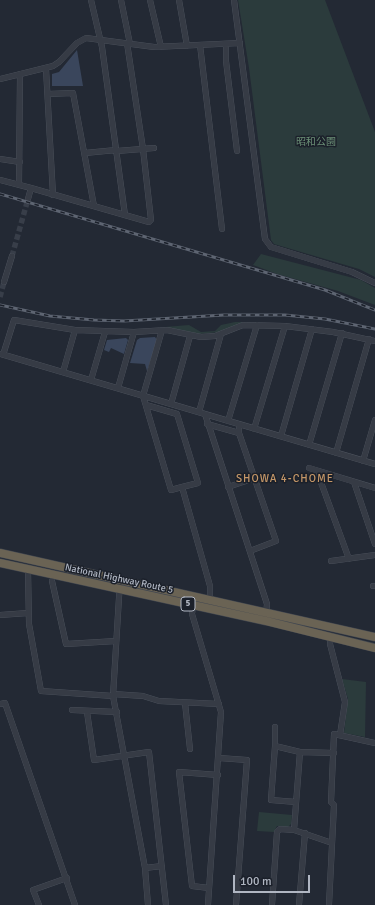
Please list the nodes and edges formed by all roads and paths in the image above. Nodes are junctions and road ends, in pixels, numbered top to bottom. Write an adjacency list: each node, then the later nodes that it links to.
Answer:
1 (91, 0): 6 (street)
2 (121, 0): 7 (street)
3 (150, 0): 12 (street)
4 (179, 0): 11 (street)
5 (234, 0): 8 (street)
6 (99, 39): 7 (street); 13 (street); 19 (street)
7 (129, 43): 12 (street); 18 (street)
8 (240, 43): 9 (street); 34 (street)
9 (226, 44): 10 (street); 20 (street)
10 (200, 45): 11 (street); 31 (street)
11 (187, 46): 12 (street)
12 (161, 47)
13 (46, 69): 14 (street); 16 (street)
14 (20, 74): 15 (street); 23 (street)
15 (0, 78)
16 (48, 94): 21 (street); 27 (street)
17 (154, 148): 18 (street)
18 (143, 149): 19 (street); 30 (street)
19 (116, 151): 21 (street); 30 (street)
20 (237, 151)
21 (85, 153): 29 (street)
22 (0, 159): 23 (street)
23 (20, 162): 25 (street)
24 (0, 180): 25 (street)
25 (19, 185): 26 (street)
26 (31, 188): 27 (street); 28 (street)
27 (53, 194): 29 (street)
28 (28, 199)
29 (94, 206): 30 (street)
30 (125, 215)
31 (222, 229)
32 (12, 256): 33 (street)
33 (4, 282)
34 (375, 283)
35 (256, 325): 36 (street); 43 (street); 57 (street)
36 (285, 326): 37 (street); 60 (street)
37 (312, 329): 42 (street); 62 (street)
38 (75, 330): 40 (street); 46 (street); 47 (street)
39 (162, 330): 41 (street); 44 (street); 50 (street)
40 (105, 332): 41 (street); 48 (street)
41 (134, 332): 49 (street)
42 (342, 333): 45 (street); 63 (street)
43 (221, 334): 44 (street); 53 (street)
44 (190, 336): 52 (street)
45 (372, 340): 64 (street)
46 (2, 354): 47 (street)
47 (63, 372): 48 (street)
48 (91, 380): 49 (street)
49 (118, 388): 50 (street)
50 (143, 396): 51 (street); 52 (street)
51 (146, 405): 54 (street); 71 (street)
52 (173, 405): 53 (street); 54 (street)
53 (199, 412): 55 (street)
54 (177, 414): 71 (street)
55 (205, 414): 57 (street); 58 (street)
56 (375, 420): 65 (street)
57 (228, 421): 59 (street)
58 (208, 424): 61 (street); 72 (street)
59 (240, 424): 60 (street); 61 (street)
60 (254, 429): 62 (street)
61 (239, 433): 69 (street)
62 (281, 436): 63 (street)
63 (309, 445): 64 (street)
64 (336, 453): 65 (street)
65 (363, 461): 66 (street)
66 (375, 464)
67 (309, 468): 68 (street)
68 (319, 471): 70 (street); 78 (street)
69 (255, 478): 72 (street); 75 (street)
70 (354, 482): 73 (street); 74 (street)
71 (182, 487): 84 (street)
72 (228, 487): 75 (street)
73 (375, 488)
74 (375, 544)
75 (250, 551): 86 (street)
76 (0, 553): 83 (highway, National Highway Route 5 / 5)
77 (375, 555): 78 (street)
78 (349, 559): 79 (street)
79 (331, 561)
80 (0, 563): 81 (highway, National Highway Route 5 / 5)
81 (28, 570): 83 (highway, National Highway Route 5 / 5); 87 (street)
82 (52, 582): 92 (street)
83 (119, 585): 84 (highway, National Highway Route 5 / 5); 85 (highway, National Highway Route 5 / 5); 92 (street)
84 (210, 600): 86 (highway, National Highway Route 5 / 5)
85 (193, 606): 89 (highway, National Highway Route 5 / 5); 97 (street)
86 (267, 612): 89 (street); 91 (highway, National Highway Route 5 / 5)
87 (28, 613): 88 (street); 94 (street)
88 (0, 615)
89 (266, 621): 90 (highway, National Highway Route 5 / 5)
90 (331, 636): 93 (highway, National Highway Route 5 / 5); 102 (street)
91 (375, 637)
92 (116, 641): 94 (street)
93 (375, 648)
94 (113, 695): 95 (street); 100 (street)
95 (185, 703): 97 (street); 105 (street)
96 (0, 704): 117 (street)
97 (219, 704): 109 (street)
98 (72, 710): 99 (street)
99 (86, 712): 100 (street); 108 (street)
100 (117, 712): 108 (street)
101 (276, 727): 104 (street)
102 (340, 735): 103 (street); 107 (street)
103 (375, 743)
104 (275, 746): 106 (street); 111 (street)
105 (190, 748)
106 (300, 752): 107 (street); 111 (street)
107 (334, 753): 114 (street)
108 (124, 755): 115 (street); 116 (street)
109 (219, 758): 110 (street); 124 (street)
110 (218, 775): 118 (street); 118 (street)
111 (296, 802): 112 (street)
112 (294, 830): 113 (street); 125 (street)
113 (305, 833): 114 (street); 126 (street)
114 (332, 843): 127 (street)
115 (162, 866): 116 (street); 122 (street)
116 (145, 868): 121 (street)
117 (67, 878): 119 (street); 120 (street)
118 (209, 888): 123 (street)
119 (39, 905)
120 (76, 905)
121 (148, 905)
122 (166, 905)
123 (208, 905)
124 (236, 905)
125 (272, 905)
126 (300, 905)
127 (329, 905)

